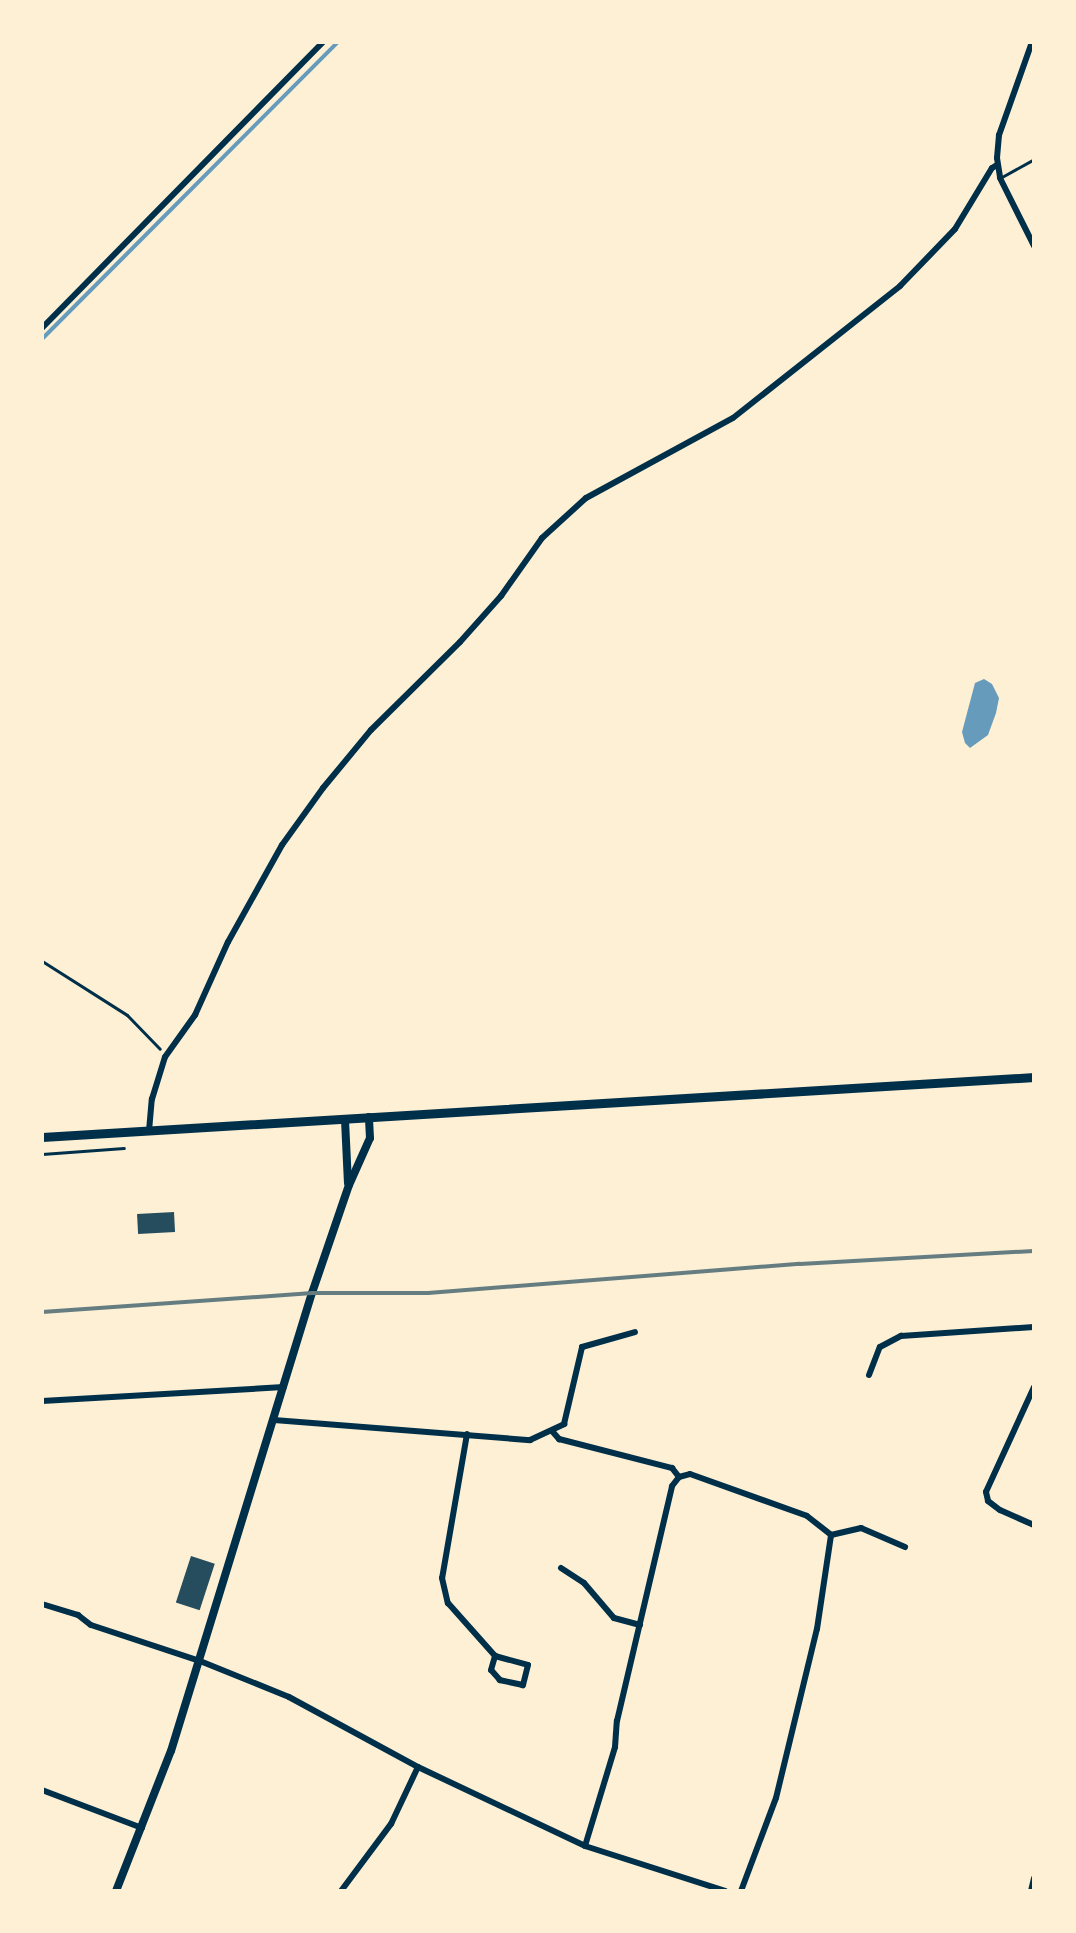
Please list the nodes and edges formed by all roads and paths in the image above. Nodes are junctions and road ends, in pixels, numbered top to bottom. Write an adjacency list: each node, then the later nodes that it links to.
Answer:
1 (323, 42): 7 (street)
2 (1032, 42): 4 (street)
3 (1034, 159): 5 (lane)
4 (997, 165): 5 (street); 9 (street)
5 (1000, 178): 6 (street)
6 (1034, 246)
7 (42, 328)
8 (42, 961): 9 (path)
9 (165, 1057): 13 (street)
10 (1034, 1077): 11 (main road)
11 (369, 1117): 12 (main road); 17 (street)
12 (345, 1120): 13 (main road); 17 (street)
13 (149, 1131): 14 (main road)
14 (42, 1137)
15 (124, 1148): 16 (path)
16 (42, 1154)
17 (349, 1185): 21 (street)
18 (1034, 1327): 20 (street)
19 (635, 1332): 25 (street)
20 (869, 1375)
21 (284, 1387): 23 (street); 24 (street)
22 (1034, 1387): 28 (street)
23 (42, 1401)
24 (274, 1420): 26 (street); 35 (street)
25 (552, 1431): 26 (street); 27 (street)
26 (467, 1434): 34 (street)
27 (679, 1477): 29 (street); 33 (street)
28 (1034, 1525)
29 (831, 1535): 30 (street); 44 (street)
30 (905, 1547)
31 (561, 1568): 33 (street)
32 (42, 1604): 35 (street)
33 (640, 1625): 39 (street)
34 (495, 1656): 34 (street)
35 (200, 1661): 36 (street); 38 (street)
36 (418, 1767): 39 (street); 42 (street)
37 (42, 1790): 38 (street)
38 (142, 1828): 41 (street)
39 (585, 1846): 43 (street)
40 (1034, 1878): 45 (street)
41 (116, 1891)
42 (341, 1891)
43 (725, 1891)
44 (741, 1891)
45 (1031, 1891)

